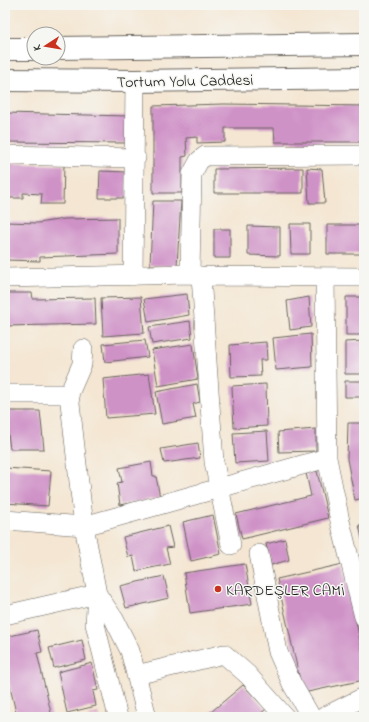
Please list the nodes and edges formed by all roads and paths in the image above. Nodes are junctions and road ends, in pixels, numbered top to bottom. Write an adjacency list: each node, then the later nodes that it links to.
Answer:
1 (364, 44): 2 (highway, Tortum Yolu Caddesi)
2 (66, 48)
3 (5, 49): 4 (highway)
4 (26, 49)
5 (364, 78): 7 (highway, Tortum Yolu Caddesi)
6 (5, 80): 7 (highway, Tortum Yolu Caddesi)
7 (136, 81): 10 (street)
8 (5, 154): 10 (street)
9 (364, 154): 11 (street)
10 (136, 158): 12 (street)
11 (196, 275): 12 (street); 13 (street); 20 (street)
12 (132, 276): 15 (street)
13 (325, 277): 14 (street); 19 (street)
14 (364, 277)
15 (5, 278)
16 (83, 349): 18 (street)
17 (5, 394): 18 (street)
18 (69, 394): 22 (street)
19 (327, 458): 20 (street); 27 (street)
20 (219, 489): 22 (street); 23 (street)
21 (5, 520): 22 (street)
22 (84, 526): 25 (street)
23 (231, 545)
24 (259, 554): 33 (street)
25 (97, 594): 26 (street); 28 (street); 30 (street)
26 (5, 615)
27 (364, 617)
28 (136, 675): 31 (street); 32 (street)
29 (364, 697): 34 (street)
30 (118, 717)
31 (147, 717)
32 (285, 717)
33 (311, 717)
34 (324, 717)

